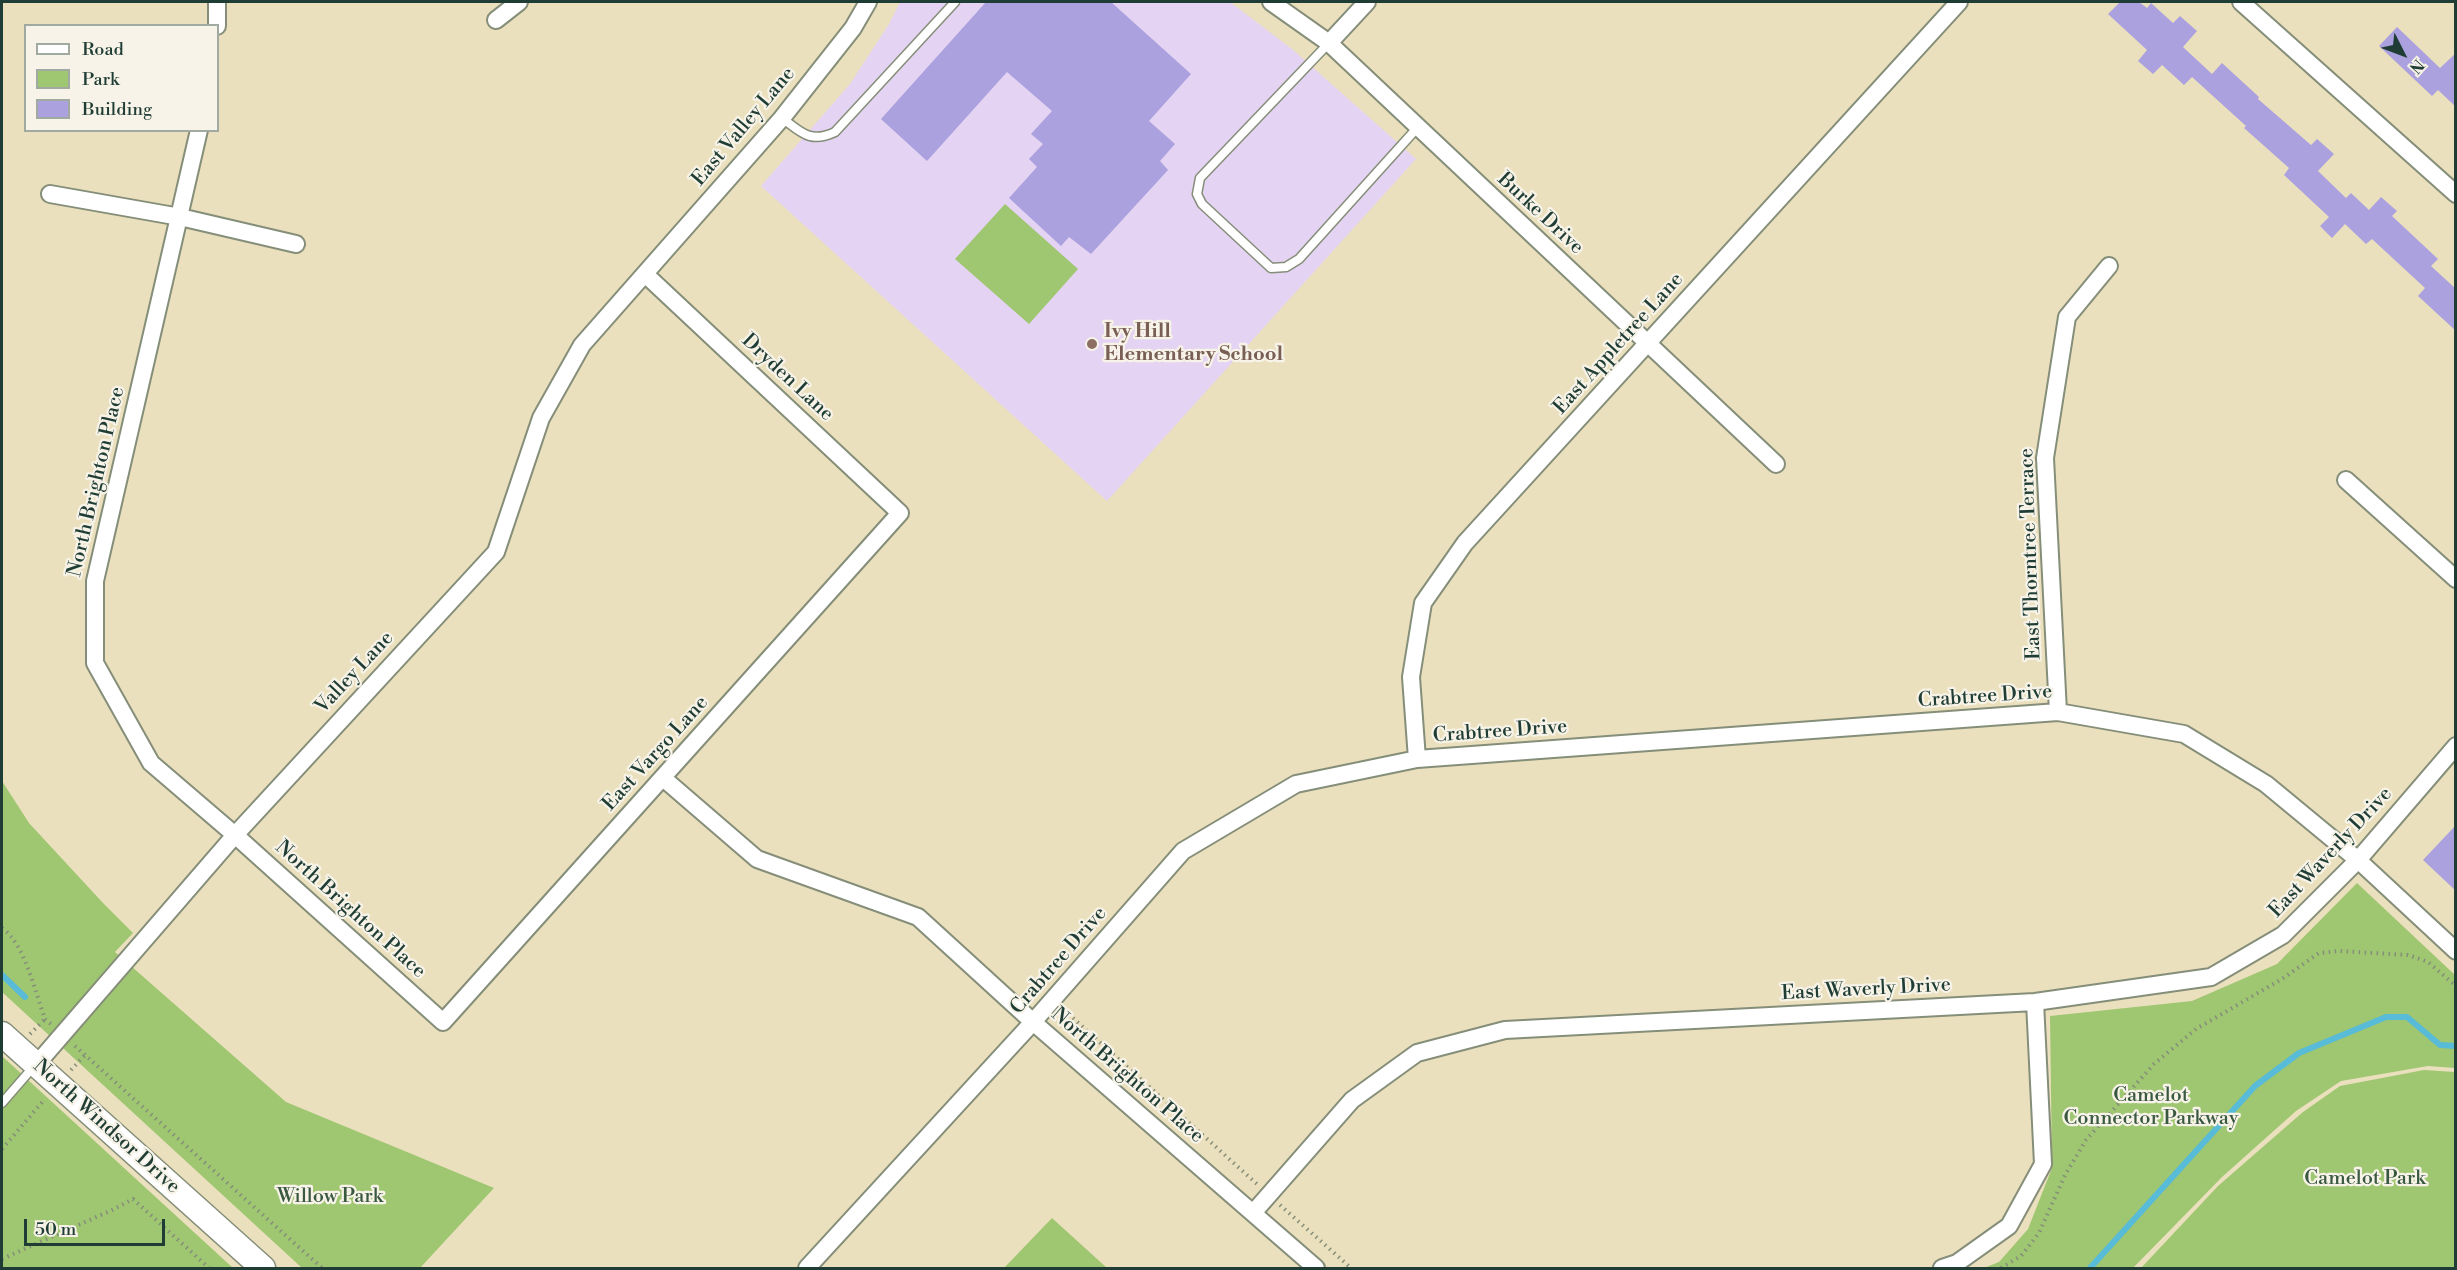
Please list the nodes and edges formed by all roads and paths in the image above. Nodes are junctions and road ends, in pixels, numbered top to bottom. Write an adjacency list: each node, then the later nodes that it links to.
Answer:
1 (217, 2): 10 (street)
2 (519, 2): 9 (street)
3 (868, 2): 12 (street, East Valley Lane)
4 (955, 2): 12 (lane)
5 (1271, 2): 11 (street, Burke Drive)
6 (1367, 2): 11 (street)
7 (1959, 2): 21 (street, East Appletree Lane)
8 (2241, 2): 16 (street)
9 (496, 20)
10 (217, 24)
11 (1329, 43): 13 (street, Burke Drive); 13 (lane)
12 (782, 118): 20 (street, East Valley Lane)
13 (1418, 128): 21 (street, Burke Drive)
14 (199, 132): 17 (street, North Brighton Place)
15 (50, 194): 17 (street)
16 (2456, 194)
17 (180, 217): 18 (street); 30 (street, North Brighton Place)
18 (296, 244)
19 (2109, 266): 26 (street, East Thorntree Terrace)
20 (645, 274): 24 (street, Dryden Lane); 30 (street, Valley Lane)
21 (1648, 344): 22 (street, Burke Drive); 28 (street, East Appletree Lane)
22 (1776, 464)
23 (2346, 480): 25 (street)
24 (900, 513): 29 (street, East Vargo Lane)
25 (2456, 579)
26 (2058, 712): 28 (street, Crabtree Drive); 31 (street, Crabtree Drive)
27 (2456, 746): 31 (street, East Waverly Drive)
28 (1417, 759): 35 (street, Crabtree Drive)
29 (663, 778): 38 (street, East Vargo Lane); 39 (street, North Brighton Place)
30 (235, 835): 38 (street, North Brighton Place); 42 (street, Valley Lane)
31 (2358, 860): 33 (street, Crabtree Drive); 36 (street, East Waverly Drive)
32 (2, 928): 37 (path)
33 (2456, 951)
34 (2456, 986): 56 (path)
35 (1053, 1000): 39 (street, Crabtree Drive); 46 (path)
36 (2035, 1002): 46 (street, East Waverly Drive); 55 (street)
37 (45, 1018)
38 (443, 1022)
39 (1033, 1022): 47 (street, North Brighton Place); 52 (street, Crabtree Drive)
40 (2, 1034): 42 (main road, North Windsor Drive)
41 (85, 1055): 51 (path)
42 (36, 1065): 43 (lane); 50 (main road, North Windsor Drive)
43 (2, 1103)
44 (33, 1112): 45 (path)
45 (2, 1149)
46 (1269, 1195): 47 (street, East Waverly Drive); 54 (path)
47 (1253, 1213): 53 (street, North Brighton Place)
48 (2, 1259): 49 (path)
49 (209, 1269)
50 (263, 1269)
51 (322, 1269)
52 (807, 1269)
53 (1316, 1269)
54 (1351, 1269)
55 (1942, 1269)
56 (2001, 1269)

